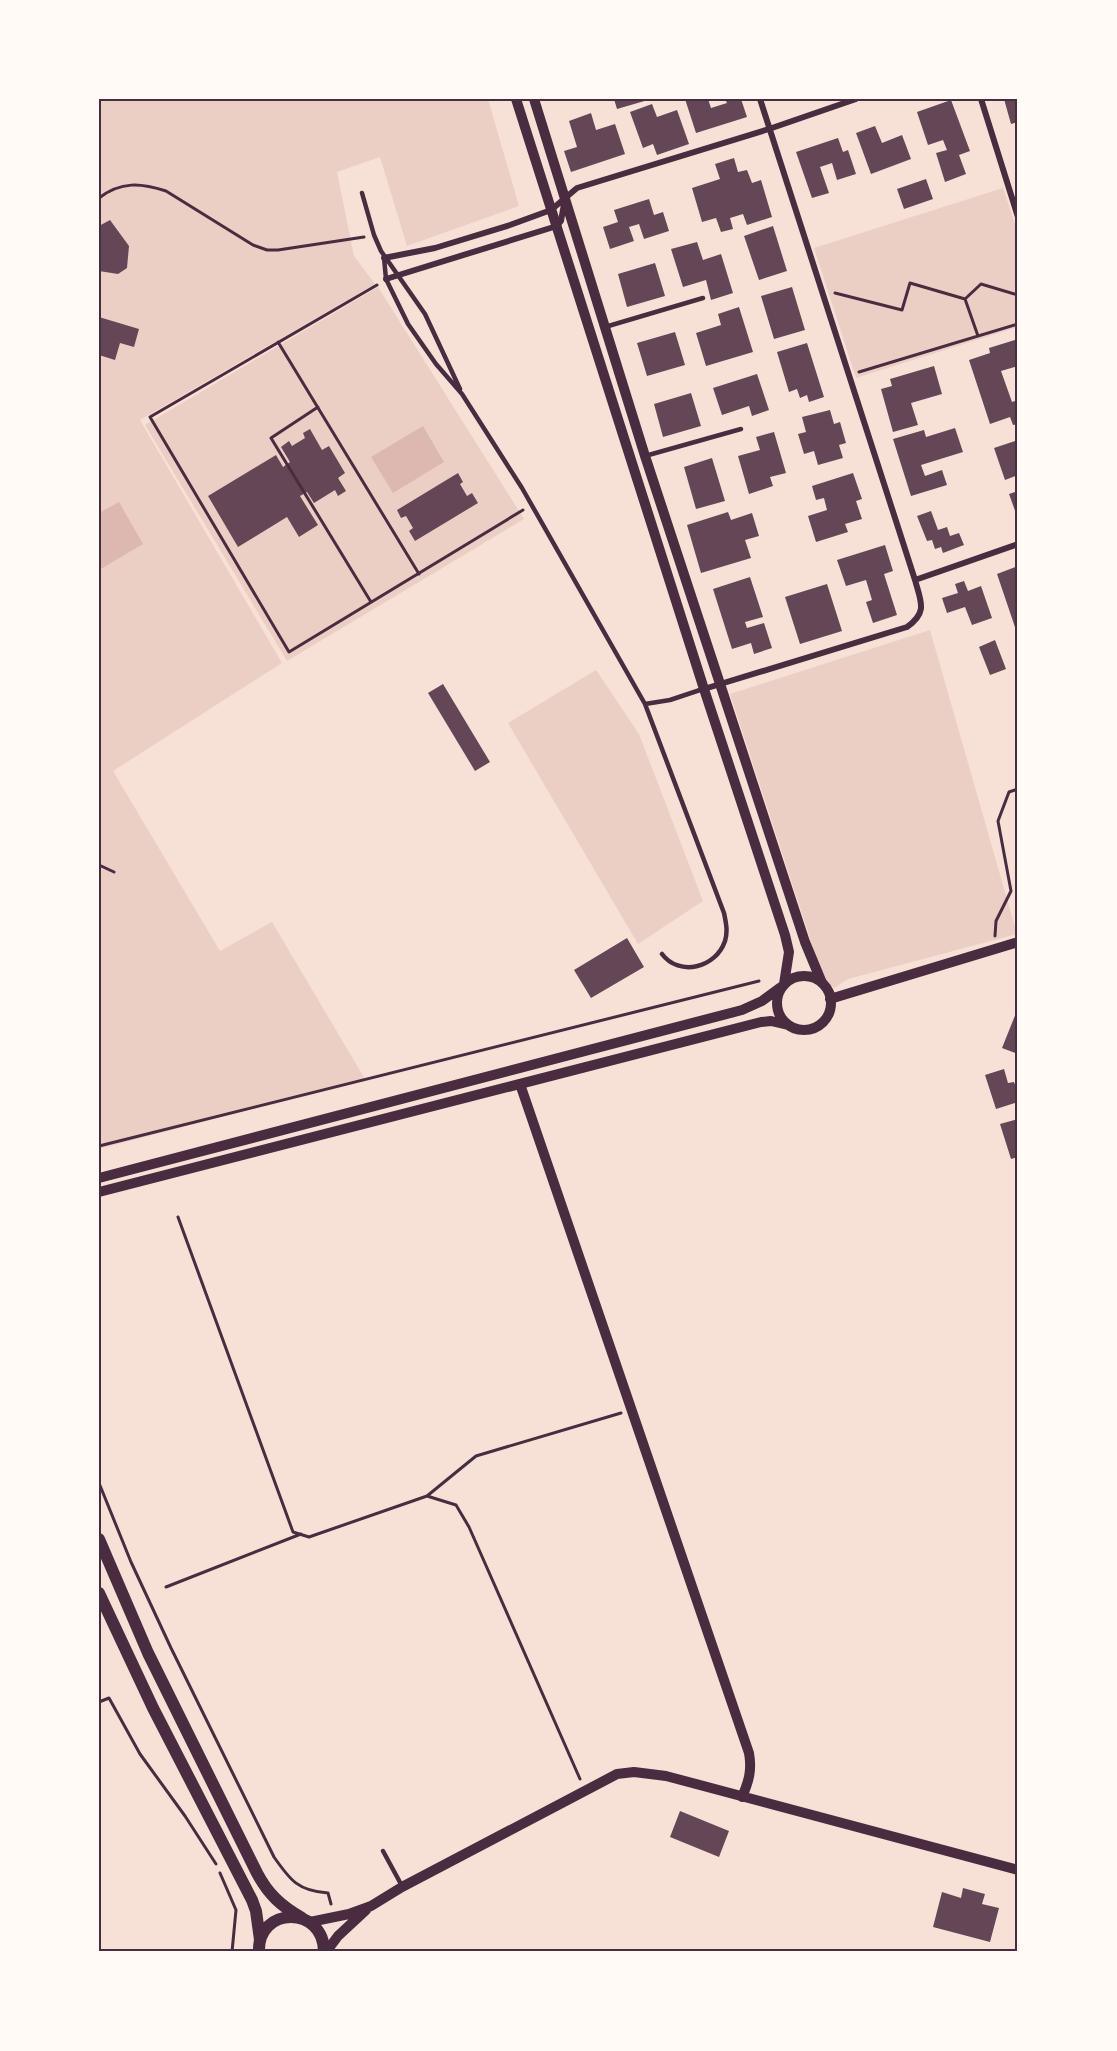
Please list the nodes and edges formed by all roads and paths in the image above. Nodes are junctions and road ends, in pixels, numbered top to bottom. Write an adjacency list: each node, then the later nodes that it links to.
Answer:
1 (516, 99): 10 (street)
2 (534, 99): 9 (street)
3 (760, 99): 6 (street)
4 (856, 99): 6 (street)
5 (981, 99): 11 (street)
6 (769, 129): 9 (street); 17 (street)
7 (362, 193): 13 (lane)
8 (99, 198): 13 (path)
9 (565, 198): 10 (street); 12 (street); 22 (street)
10 (551, 210): 12 (street); 14 (street)
11 (1018, 217)
12 (557, 226): 15 (street); 36 (street)
13 (374, 235): 14 (lane)
14 (384, 258): 15 (lane); 16 (lane)
15 (400, 276): 16 (street); 26 (lane)
16 (386, 279): 24 (path); 26 (lane)
17 (821, 290): 20 (path); 25 (street)
18 (1018, 295): 20 (path)
19 (703, 298): 22 (lane)
20 (965, 299): 23 (path)
21 (1018, 324): 23 (path)
22 (605, 327): 29 (street)
23 (978, 336): 25 (path)
24 (278, 342): 27 (path); 34 (path)
25 (849, 375): 33 (street)
26 (462, 394): 30 (lane)
27 (318, 407): 32 (path); 34 (path)
28 (741, 429): 29 (lane)
29 (645, 456): 35 (street)
30 (532, 504): 32 (path); 37 (lane)
31 (1018, 544): 33 (street)
32 (419, 574): 34 (path)
33 (915, 580): 35 (street)
34 (371, 602)
35 (720, 685): 36 (street); 45 (street)
36 (704, 689): 37 (lane); 46 (street)
37 (645, 704): 43 (lane)
38 (1018, 789): 42 (path)
39 (99, 865): 40 (path)
40 (114, 872)
41 (1018, 942): 42 (street)
42 (994, 950): 47 (street)
43 (662, 954)
44 (759, 981): 50 (path)
45 (822, 983): 46 (street); 47 (street)
46 (783, 986): 48 (street); 51 (street)
47 (830, 999): 48 (street)
48 (788, 1025): 49 (street)
49 (520, 1084): 52 (street); 54 (street)
50 (99, 1146)
51 (99, 1178)
52 (99, 1192)
53 (178, 1217): 57 (path)
54 (632, 1410): 56 (path); 63 (street)
55 (99, 1483): 68 (path)
56 (427, 1496): 57 (path); 62 (path)
57 (301, 1534): 59 (path)
58 (99, 1539): 69 (main road)
59 (166, 1587)
60 (99, 1593): 70 (main road)
61 (99, 1702): 71 (path)
62 (585, 1790): 63 (street); 66 (street)
63 (742, 1797): 65 (street)
64 (383, 1851): 66 (lane)
65 (1018, 1870)
66 (402, 1887): 67 (street)
67 (371, 1905): 68 (street); 72 (street)
68 (335, 1917): 69 (street)
69 (306, 1920): 70 (main road); 72 (main road)
70 (260, 1946)
71 (232, 1952)
72 (325, 1952)

